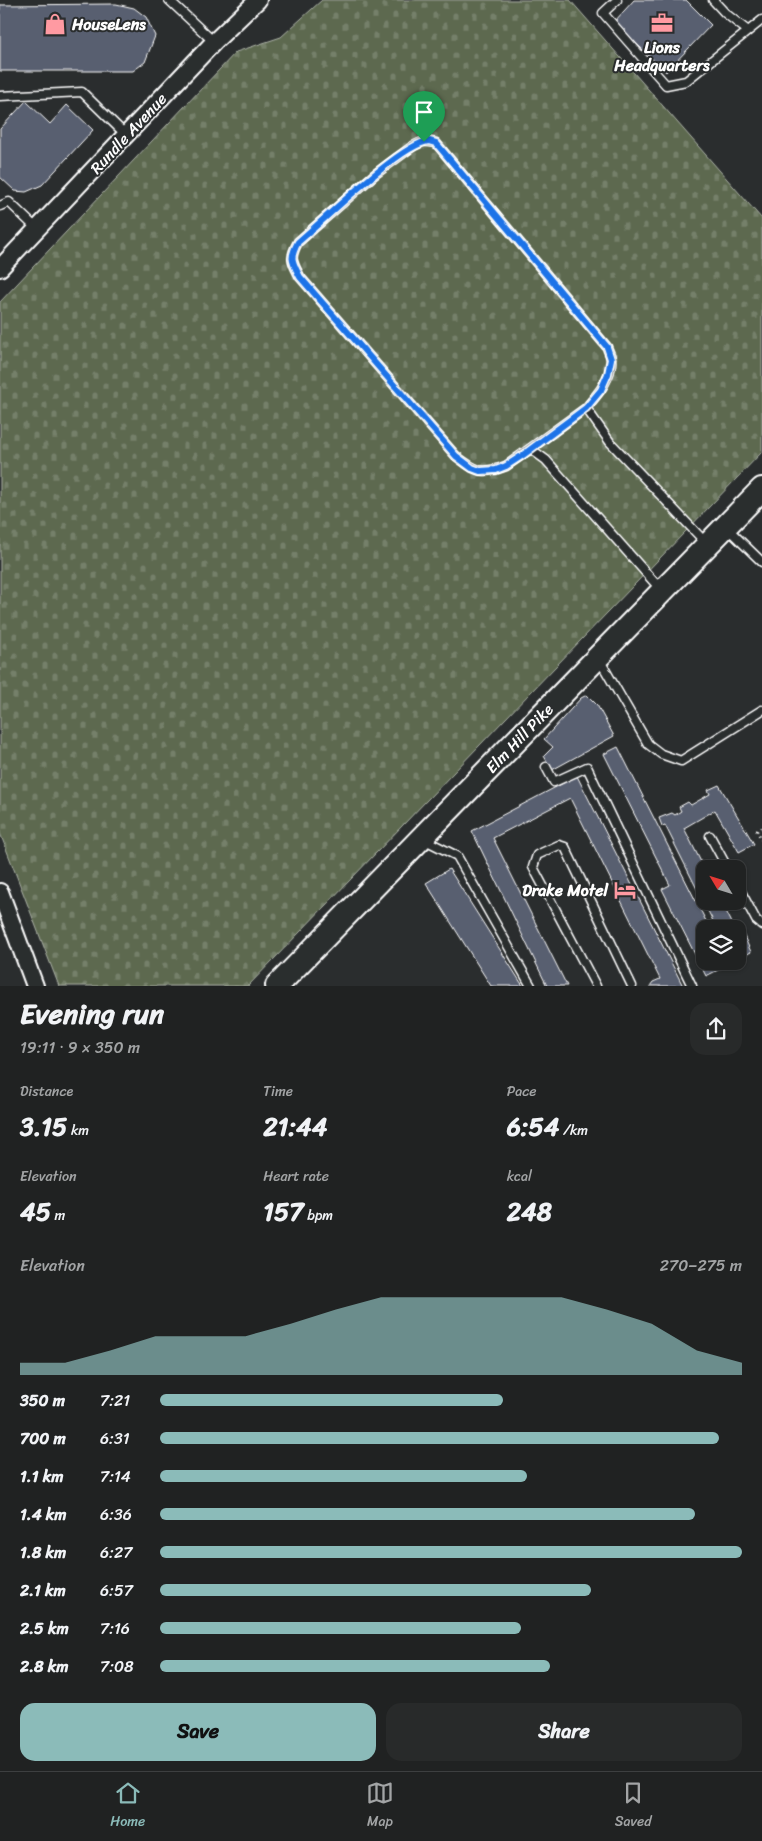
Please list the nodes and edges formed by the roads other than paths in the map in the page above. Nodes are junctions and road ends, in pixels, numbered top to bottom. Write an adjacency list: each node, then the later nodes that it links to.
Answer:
1 (169, 0): 7 (lane)
2 (258, 0): 7 (street, Rundle Avenue)
3 (617, 0): 6 (lane)
4 (713, 0): 6 (lane)
5 (762, 20): 6 (lane)
6 (748, 31)
7 (214, 42): 9 (street, Rundle Avenue)
8 (0, 96): 9 (lane)
9 (126, 135): 11 (street, Rundle Avenue)
10 (0, 206): 11 (lane)
11 (37, 229): 12 (street, Rundle Avenue)
12 (0, 268)
13 (586, 408): 14 (lane); 14 (lane); 17 (lane)
14 (530, 449): 19 (lane)
15 (762, 489): 16 (main road, Elm Hill Pike)
16 (726, 526): 17 (main road, Elm Hill Pike); 18 (lane)
17 (708, 545): 19 (main road, Elm Hill Pike)
18 (762, 562)
19 (662, 591): 20 (main road, Elm Hill Pike)
20 (598, 657): 21 (lane); 24 (main road, Elm Hill Pike)
21 (762, 710)
22 (546, 767): 34 (lane)
23 (710, 836): 25 (lane)
24 (421, 838): 29 (main road, Elm Hill Pike); 31 (lane)
25 (723, 860)
26 (0, 892): 30 (street)
27 (746, 901): 28 (lane)
28 (762, 925)
29 (286, 980)
30 (35, 986)
31 (532, 986)
32 (596, 986): 33 (lane)
33 (632, 986)
34 (692, 986)

